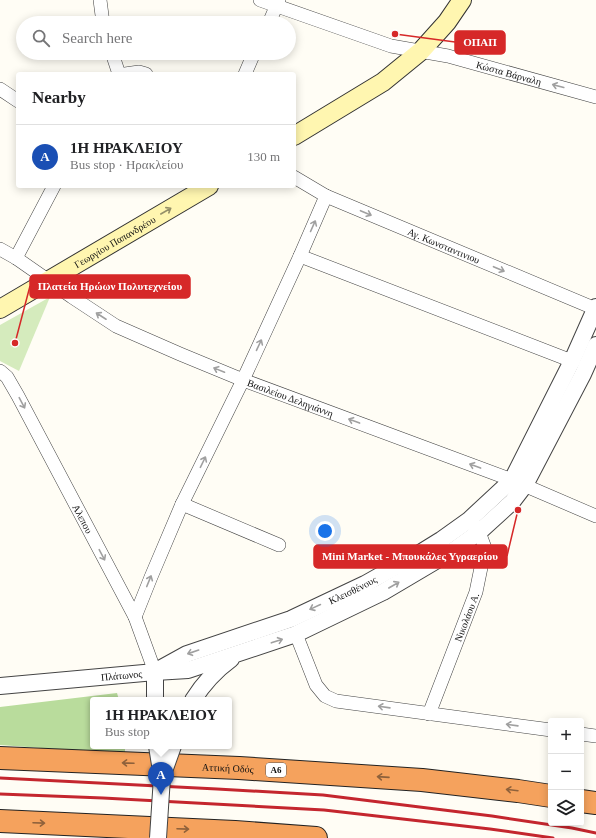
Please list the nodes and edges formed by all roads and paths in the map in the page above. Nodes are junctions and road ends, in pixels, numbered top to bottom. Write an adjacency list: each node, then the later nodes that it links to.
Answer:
1 (100, 0): 5 (street)
2 (260, 0): 4 (street, Κώστα Βάρναλη)
3 (462, 0): 7 (main road)
4 (278, 3): 6 (street); 7 (street, Κώστα Βάρναλη)
5 (102, 16)
6 (272, 16)
7 (421, 51): 13 (street, Κώστα Βάρναλη, one-way to 7); 15 (main road)
8 (114, 60): 10 (street)
9 (251, 60): 11 (street)
10 (118, 72)
11 (245, 72)
12 (0, 89): 14 (street)
13 (596, 97)
14 (16, 99)
15 (296, 135)
16 (296, 179): 19 (street, Αγ. Κωνσταντινιου)
17 (53, 188): 22 (street)
18 (206, 188): 23 (main road, Γεωργίου Παπανδρέου, one-way to 18)
19 (326, 196): 21 (street, one-way to 19); 25 (street, Αγ. Κωνσταντινιου, one-way to 25)
20 (0, 249): 22 (street, Βασιλείου Δεληγιάννη)
21 (300, 256): 27 (street); 29 (street, one-way to 21)
22 (16, 258): 23 (street, Βασιλείου Δεληγιάννη)
23 (48, 280): 24 (main road, Γεωργίου Παπανδρέου); 29 (street, Βασιλείου Δεληγιάννη, one-way to 23)
24 (0, 309)
25 (596, 309): 27 (street, Κλεισθένους)
26 (596, 345): 30 (street, Κλεισθένους)
27 (572, 361): 30 (street, Κλεισθένους)
28 (0, 371): 35 (street, Αλεπου, one-way to 35)
29 (243, 380): 30 (street, Βασιλείου Δεληγιάννη, one-way to 29); 31 (street, one-way to 29)
30 (519, 483): 32 (street, Βασιλείου Δεληγιάννη); 33 (street, Κλεισθένους)
31 (182, 504): 34 (street); 35 (street, one-way to 31)
32 (596, 516)
33 (474, 526): 36 (street, Κλεισθένους, one-way to 33); 38 (street, Κλεισθένους, one-way to 38); 42 (street, Νικολάου Α.)
34 (279, 545)
35 (135, 617): 38 (street, Αλεπου)
36 (296, 634): 37 (street, Κλεισθένους, one-way to 36); 42 (street, one-way to 36)
37 (240, 653): 38 (street, Πλάτωνος); 41 (street)
38 (155, 672): 39 (street, Πλάτωνος); 40 (street)
39 (0, 686)
40 (155, 697)
41 (195, 697)
42 (429, 714): 43 (street, one-way to 42)
43 (548, 730)
44 (584, 734): 45 (street)
45 (596, 736)
46 (157, 749): 49 (street, bridge)
47 (172, 749): 49 (street, bridge)
48 (0, 758): 50 (highway, Αττική Οδός / Α6, one-way to 48)
49 (162, 777): 54 (street, bridge)
50 (548, 796)
51 (584, 801): 52 (highway)
52 (596, 803)
53 (0, 821): 55 (highway, one-way to 55)
54 (158, 838)
55 (316, 838)

